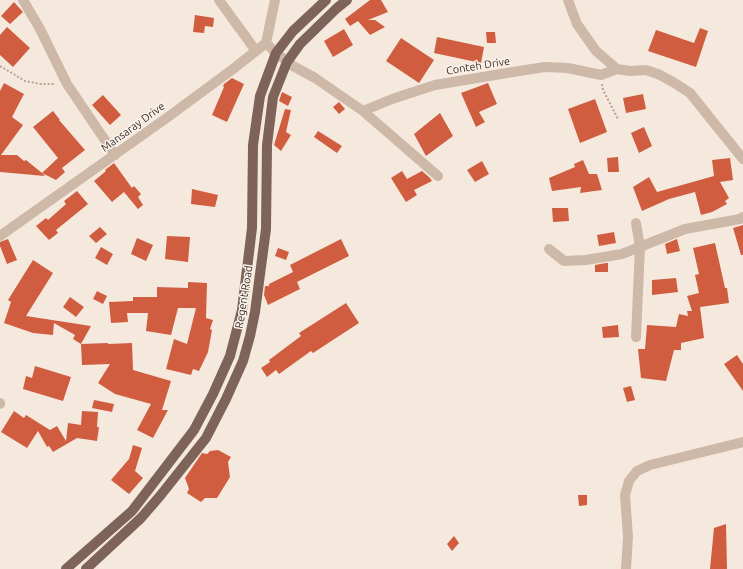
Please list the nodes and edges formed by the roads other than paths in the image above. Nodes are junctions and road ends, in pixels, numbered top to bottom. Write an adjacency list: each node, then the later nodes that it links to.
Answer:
1 (23, 0): 13 (street)
2 (219, 0): 8 (street)
3 (275, 0): 7 (street)
4 (326, 0): 9 (main road, Regent Road)
5 (347, 0): 10 (main road, Regent Road)
6 (568, 0): 11 (street)
7 (266, 43): 8 (street, Mansaray Drive); 9 (street)
8 (256, 51): 13 (street, Mansaray Drive)
9 (276, 53): 10 (street); 23 (main road, Regent Road)
10 (287, 62): 12 (street); 24 (main road, Regent Road)
11 (617, 69): 12 (street, Conteh Drive); 14 (street)
12 (363, 110): 15 (street)
13 (115, 155): 18 (street, Mansaray Drive)
14 (743, 159)
15 (438, 176)
16 (743, 218): 19 (street)
17 (636, 223): 19 (street)
18 (0, 236)
19 (640, 247): 20 (street); 21 (street)
20 (549, 249)
21 (636, 337)
22 (743, 442): 25 (street)
23 (66, 569)
24 (86, 569)
25 (626, 569)

